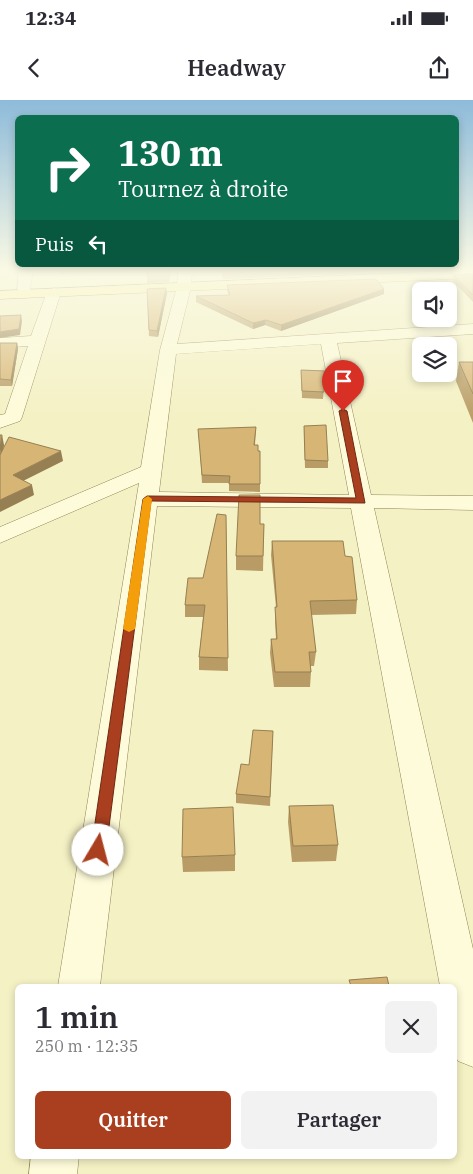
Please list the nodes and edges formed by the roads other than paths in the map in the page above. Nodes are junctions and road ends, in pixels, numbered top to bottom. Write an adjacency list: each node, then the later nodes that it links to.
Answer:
1 (44, 320): 5 (street)
2 (175, 320): 7 (street)
3 (473, 329): 4 (street)
4 (328, 339): 7 (street); 11 (street)
5 (36, 341): 6 (street); 8 (street)
6 (0, 343)
7 (168, 350): 9 (street)
8 (0, 422)
9 (151, 470): 10 (street); 13 (street)
10 (147, 499): 11 (street); 14 (street)
11 (361, 501): 12 (street); 15 (street)
12 (473, 503)
13 (0, 536)
14 (79, 984)
15 (473, 1046)
16 (55, 1159): 17 (street)
17 (53, 1174)

